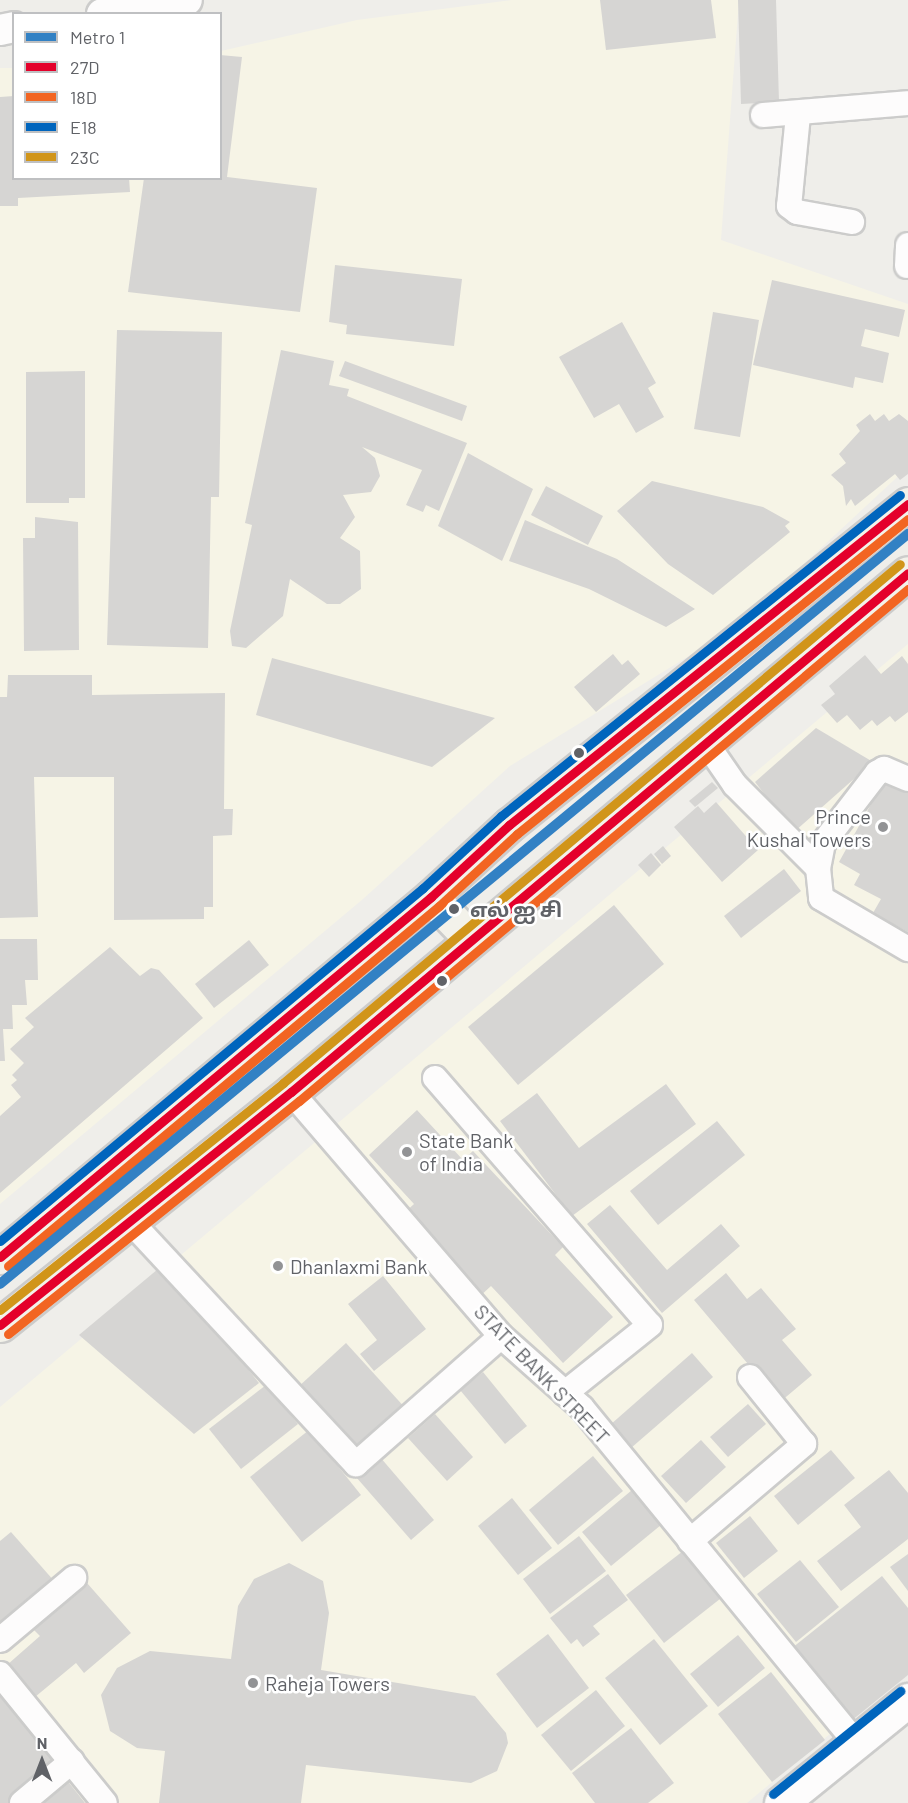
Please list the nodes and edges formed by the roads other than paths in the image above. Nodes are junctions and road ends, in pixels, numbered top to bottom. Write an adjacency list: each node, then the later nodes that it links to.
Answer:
1 (187, 0): 2 (street)
2 (114, 12)
3 (908, 103): 5 (street)
4 (763, 115): 5 (street)
5 (798, 115): 6 (street)
6 (852, 222)
7 (908, 504): 12 (main road)
8 (908, 573): 9 (main road)
9 (706, 743): 11 (street); 13 (main road)
10 (908, 779): 11 (street)
11 (818, 867): 14 (street)
12 (431, 897): 13 (main road); 18 (main road)
13 (471, 939): 16 (main road)
14 (908, 949)
15 (435, 1078): 22 (street)
16 (291, 1092): 17 (main road); 20 (street, STATE BANK STREET)
17 (130, 1221): 19 (main road); 20 (street)
18 (0, 1257)
19 (0, 1325)
20 (501, 1336): 22 (street, STATE BANK STREET)
21 (750, 1377): 23 (street)
22 (565, 1393): 23 (street, STATE BANK STREET)
23 (690, 1541): 29 (street, STATE BANK STREET)
24 (74, 1578): 25 (street)
25 (0, 1640)
26 (0, 1674): 30 (street)
27 (908, 1700): 29 (main road)
28 (908, 1725): 34 (main road)
29 (857, 1744): 33 (main road)
30 (72, 1761): 31 (street); 32 (street)
31 (22, 1803)
32 (105, 1803)
33 (781, 1803)
34 (811, 1803)

